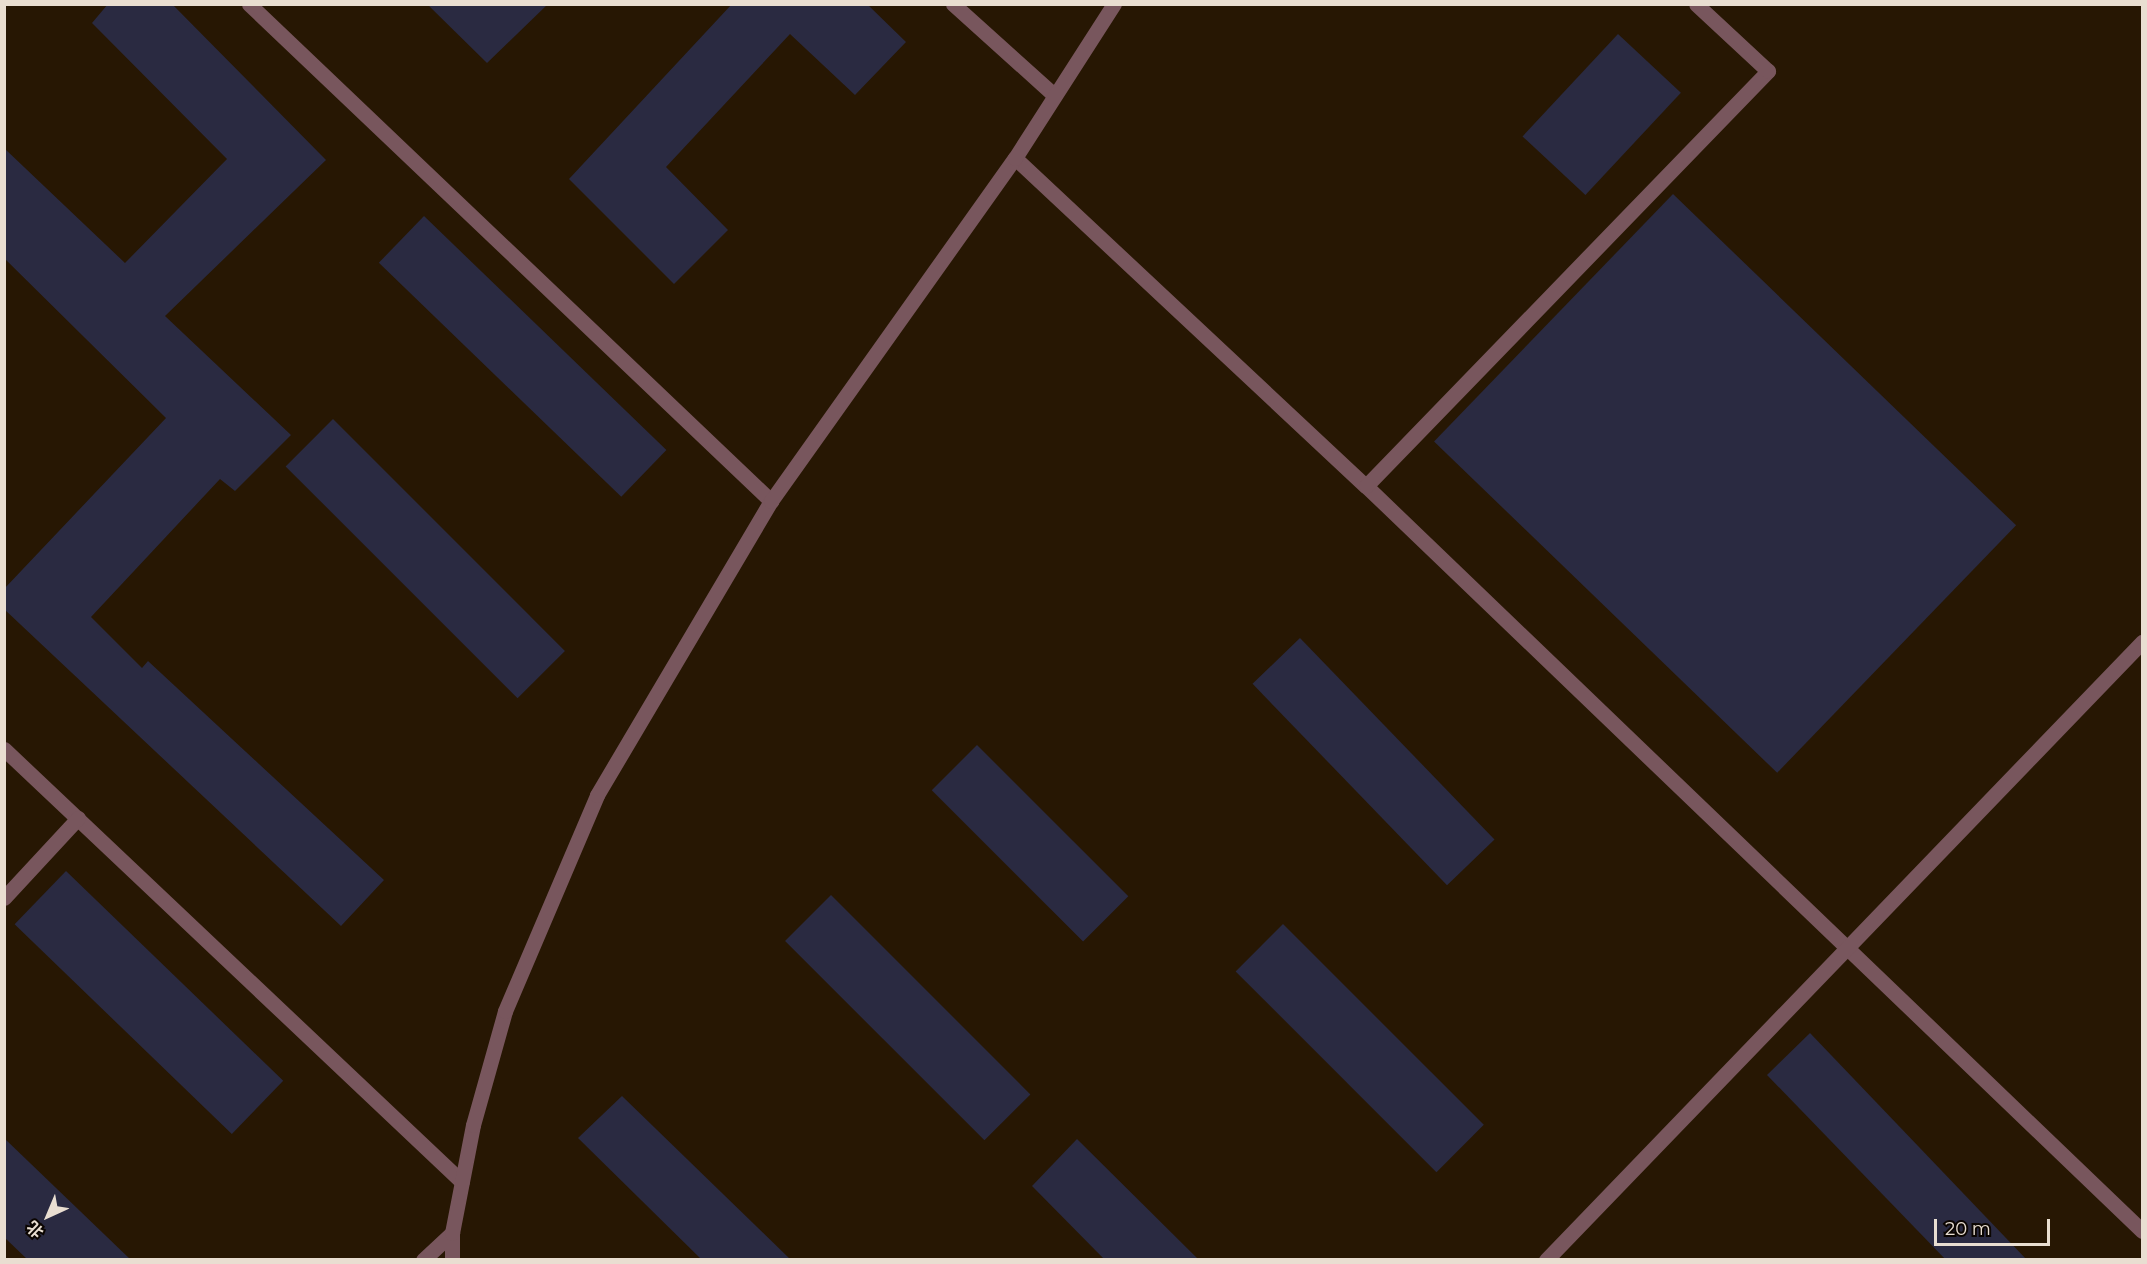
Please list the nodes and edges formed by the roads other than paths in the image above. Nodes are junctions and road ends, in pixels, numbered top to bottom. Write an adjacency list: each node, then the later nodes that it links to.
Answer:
1 (249, 4): 8 (lane)
2 (953, 4): 5 (lane)
3 (1114, 4): 5 (lane)
4 (1696, 4): 7 (lane)
5 (1053, 94): 6 (lane)
6 (1014, 158): 7 (lane); 8 (lane)
7 (1366, 486): 13 (lane)
8 (771, 501): 14 (lane)
9 (2142, 642): 13 (lane)
10 (4, 749): 11 (lane)
11 (78, 818): 12 (lane); 14 (lane)
12 (4, 898)
13 (1846, 948): 15 (lane); 19 (lane)
14 (462, 1182): 16 (lane)
15 (2142, 1231)
16 (452, 1233): 17 (lane); 18 (lane)
17 (423, 1260)
18 (452, 1260)
19 (1546, 1260)

